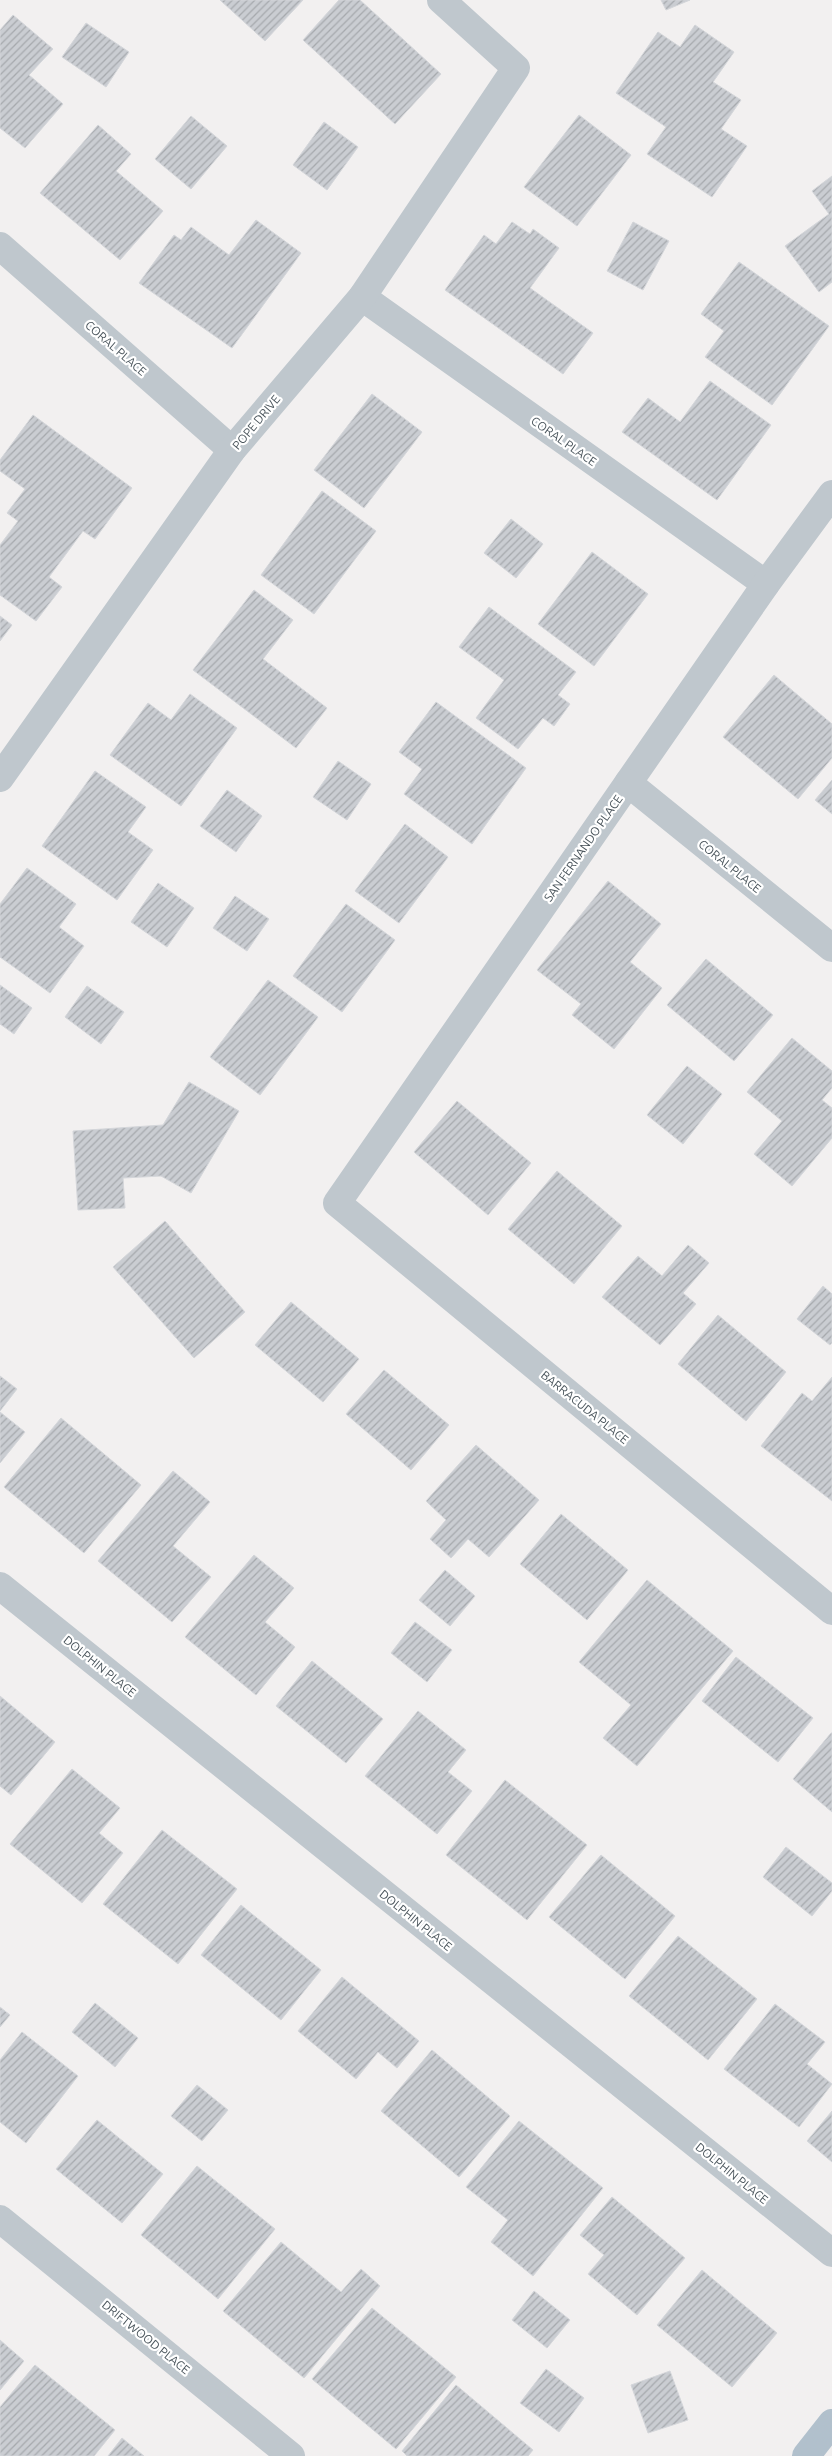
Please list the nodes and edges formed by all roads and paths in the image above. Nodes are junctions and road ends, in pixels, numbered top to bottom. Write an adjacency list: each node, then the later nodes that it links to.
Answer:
1 (441, 0): 3 (street, POPE DRIVE)
2 (0, 246): 4 (street, CORAL PLACE)
3 (362, 297): 4 (street, POPE DRIVE); 6 (street, CORAL PLACE)
4 (232, 450): 7 (street, POPE DRIVE)
5 (832, 494): 6 (street, SAN FERNANDO PLACE)
6 (766, 584): 8 (street, SAN FERNANDO PLACE)
7 (0, 778)
8 (628, 783): 9 (street, CORAL PLACE); 10 (street, SAN FERNANDO PLACE)
9 (832, 948)
10 (337, 1203): 12 (street, BARRACUDA PLACE)
11 (0, 1586): 14 (street, DOLPHIN PLACE)
12 (832, 1611)
13 (0, 2218): 16 (street, DRIFTWOOD PLACE)
14 (832, 2253)
15 (832, 2423): 17 (main road)
16 (292, 2456)
17 (806, 2456)

